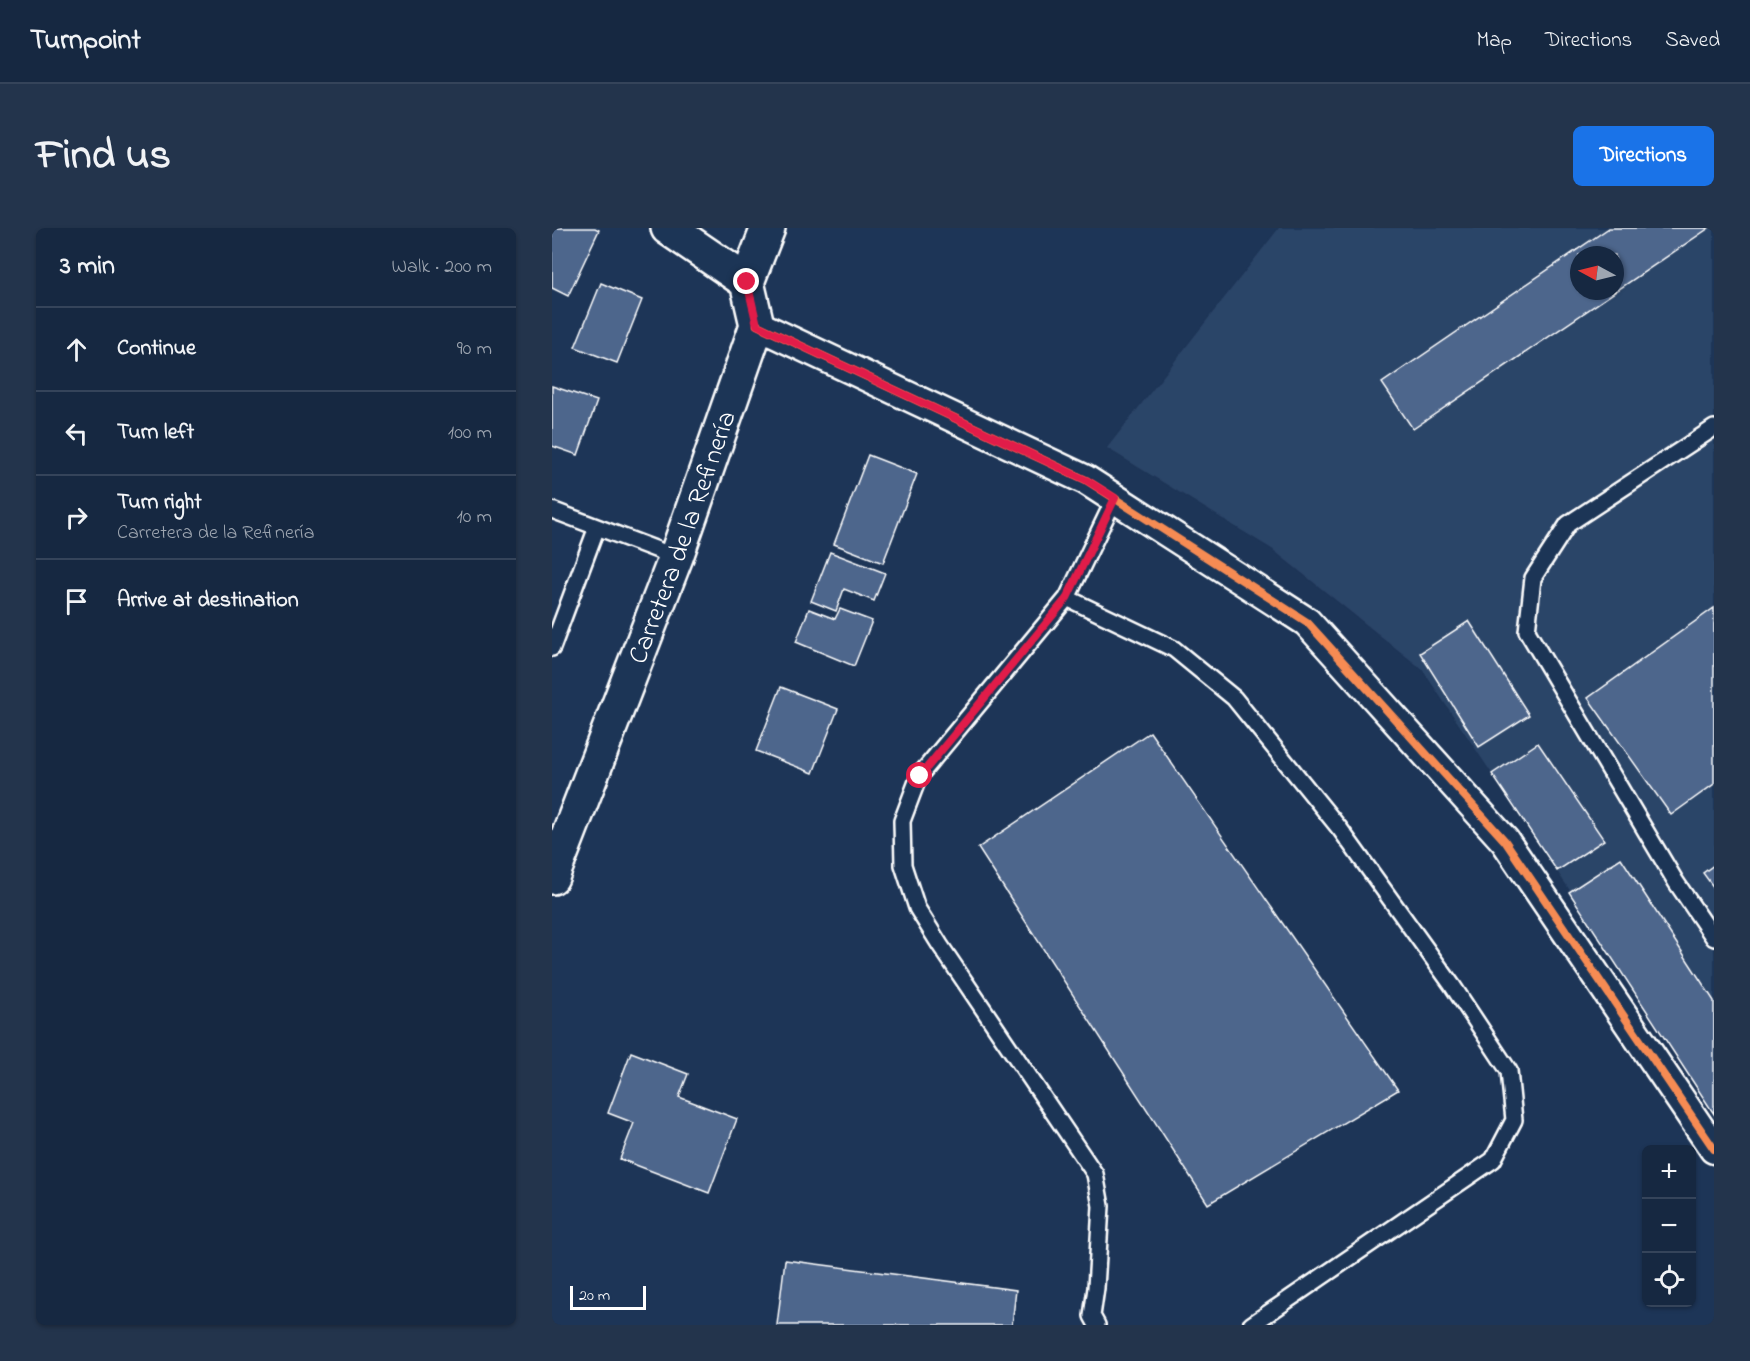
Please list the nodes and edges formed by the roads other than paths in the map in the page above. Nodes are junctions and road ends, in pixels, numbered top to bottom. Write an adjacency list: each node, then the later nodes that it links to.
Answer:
1 (668, 228): 3 (main road)
2 (768, 228): 3 (main road)
3 (747, 282): 4 (main road)
4 (757, 325): 6 (street); 9 (main road, Carretera de la Refinería)
5 (1714, 428): 13 (lane)
6 (1115, 498): 10 (lane); 14 (street)
7 (552, 510): 8 (lane)
8 (597, 527): 9 (lane); 11 (lane)
9 (676, 557): 12 (main road, Carretera de la Refinería)
10 (1067, 598): 15 (lane); 16 (lane)
11 (552, 648)
12 (552, 877)
13 (1714, 938)
14 (1714, 1149)
15 (1097, 1325)
16 (1251, 1325)

